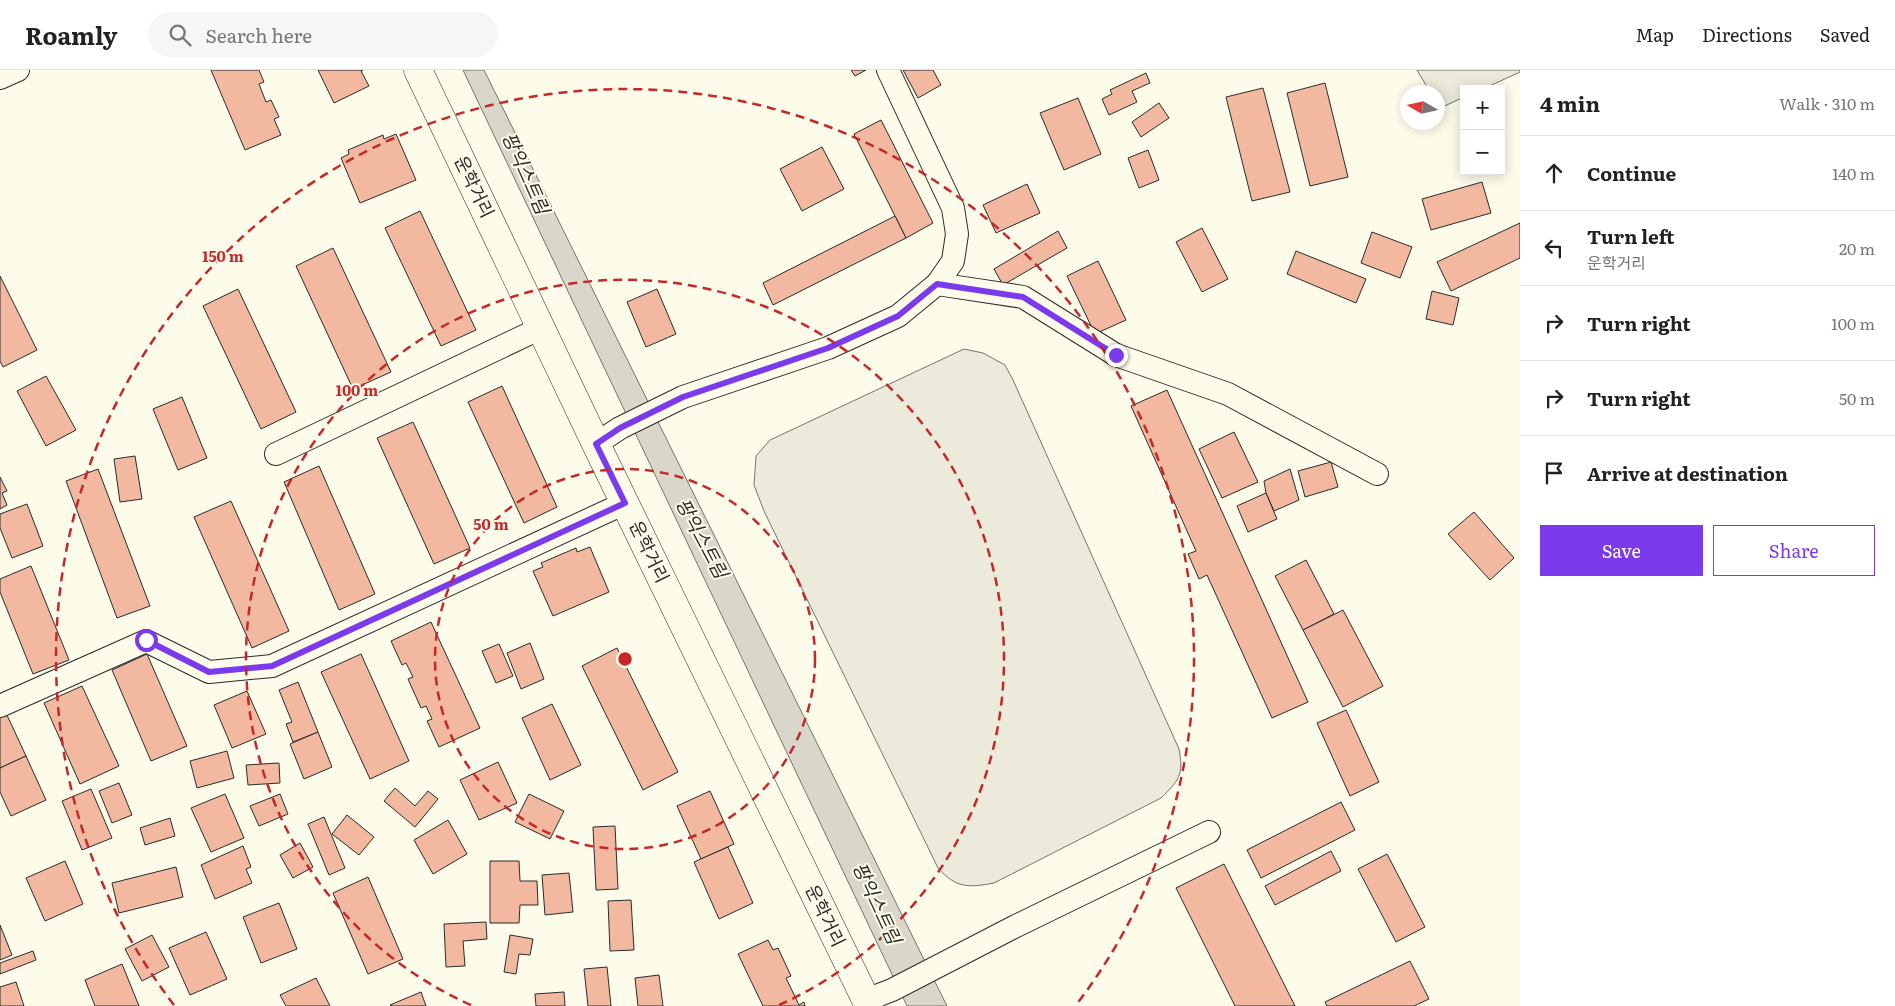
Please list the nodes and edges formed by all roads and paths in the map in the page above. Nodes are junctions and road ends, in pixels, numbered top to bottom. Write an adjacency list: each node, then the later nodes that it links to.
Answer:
1 (18, 70): 4 (street)
2 (418, 70): 6 (main road, 운학거리)
3 (888, 70): 5 (street)
4 (0, 78)
5 (937, 284): 7 (street); 9 (street)
6 (541, 328): 7 (main road, 운학거리); 8 (street)
7 (596, 444): 10 (main road, 운학거리)
8 (276, 454)
9 (1377, 474)
10 (625, 503): 11 (street); 13 (main road, 운학거리)
11 (0, 706)
12 (1210, 832): 13 (street)
13 (868, 1003)

